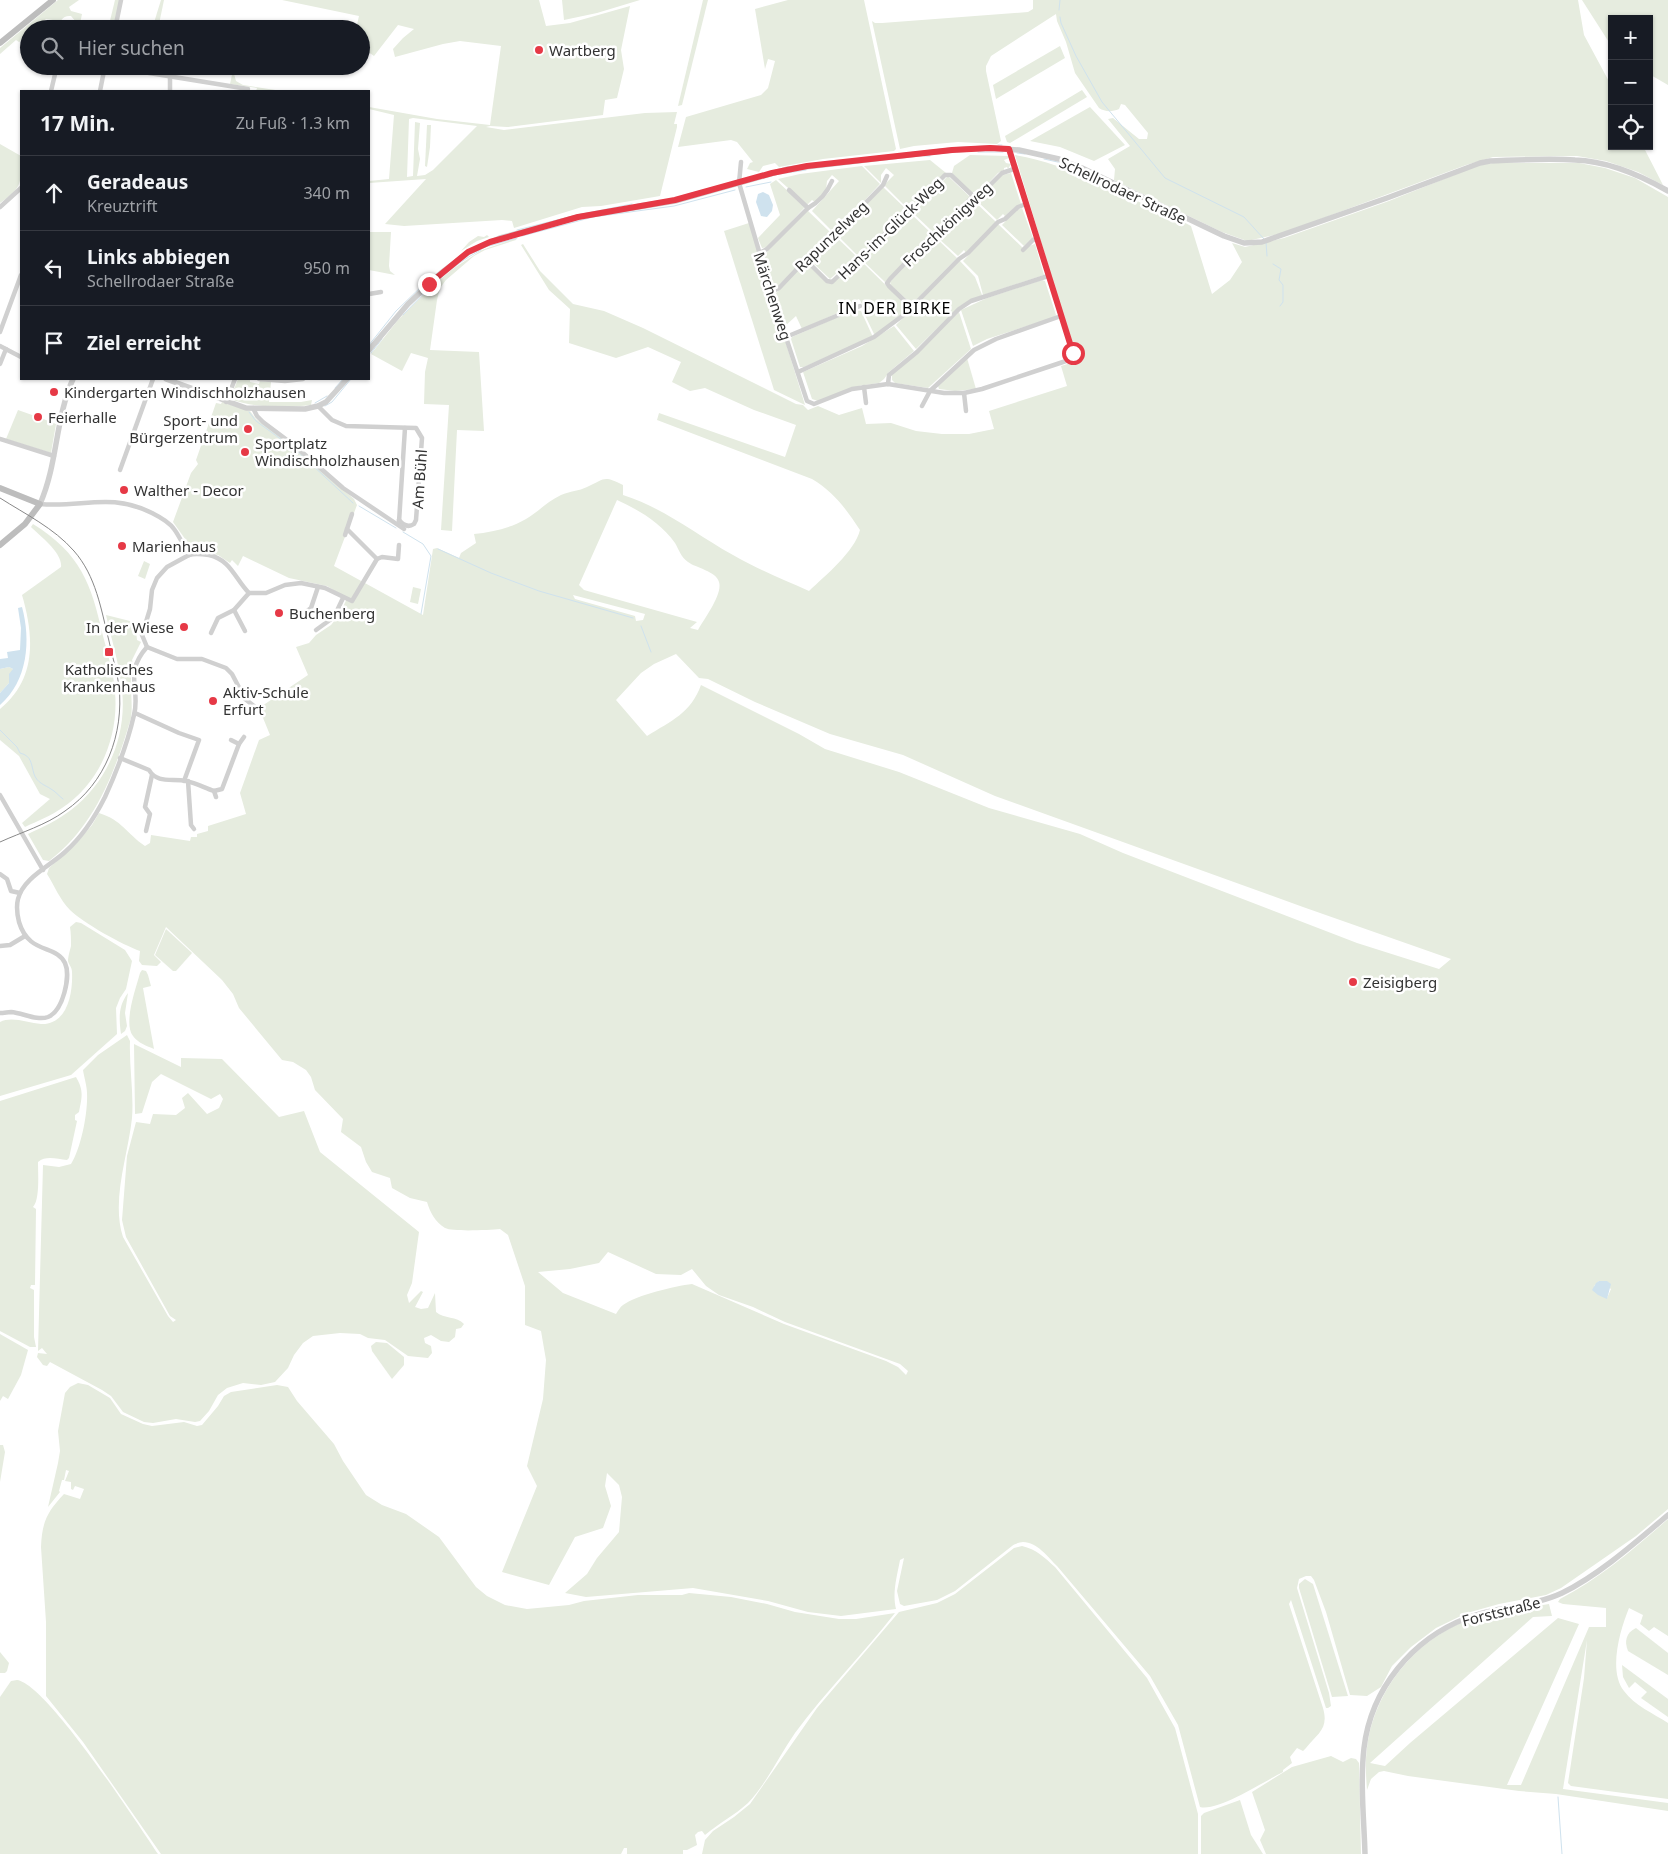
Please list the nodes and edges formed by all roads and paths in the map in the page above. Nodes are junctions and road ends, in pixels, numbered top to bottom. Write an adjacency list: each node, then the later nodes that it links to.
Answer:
1 (53, 0): 3 (main road)
2 (122, 0): 4 (street)
3 (28, 20)
4 (116, 20)
5 (20, 27): 6 (main road)
6 (0, 43)
7 (55, 75): 13 (street)
8 (104, 75): 14 (street)
9 (159, 75): 10 (street)
10 (171, 77): 11 (street); 15 (street)
11 (214, 84): 12 (street); 16 (street)
12 (248, 89)
13 (51, 90)
14 (100, 90)
15 (170, 90)
16 (214, 90)
17 (1009, 149): 19 (street); 22 (street, Schellrodaer Straße); 25 (street, Schellrodaer Straße)
18 (741, 162): 22 (street)
19 (1014, 169): 26 (street, Froschkönigweg); 27 (street)
20 (887, 176): 33 (street, Rapunzelweg)
21 (832, 181): 29 (street)
22 (738, 183): 32 (street, Märchenweg); 46 (street, Schellrodaer Straße)
23 (20, 189): 28 (street)
24 (790, 190): 29 (street)
25 (1668, 191)
26 (973, 196): 33 (street, Hans-im-Glück-Weg); 40 (street, Froschkönigweg)
27 (1026, 204): 30 (street); 40 (street)
28 (0, 207)
29 (808, 208): 32 (street)
30 (1037, 239): 31 (street); 34 (street)
31 (1023, 250)
32 (760, 253): 37 (street, Märchenweg)
33 (806, 260): 37 (street, Rapunzelweg)
34 (1048, 276): 41 (street); 57 (street)
35 (20, 278): 42 (street)
36 (381, 292): 38 (street)
37 (772, 292): 43 (street, Märchenweg)
38 (370, 294)
39 (860, 306): 43 (street)
40 (911, 307): 49 (street)
41 (1061, 316): 59 (street); 60 (street)
42 (0, 332)
43 (786, 337): 49 (street, Märchenweg)
44 (0, 346): 45 (street)
45 (6, 349): 47 (street); 48 (street)
46 (370, 349)
47 (20, 356)
48 (0, 364)
49 (798, 372): 58 (street, Märchenweg)
50 (73, 380): 69 (street)
51 (153, 380): 70 (street)
52 (169, 380): 61 (street)
53 (235, 380): 61 (street)
54 (273, 380): 55 (street)
55 (296, 380)
56 (346, 380): 63 (street)
57 (888, 384): 58 (street); 59 (street)
58 (864, 387): 62 (street)
59 (930, 391): 60 (street); 64 (street)
60 (964, 393): 66 (street)
61 (226, 402): 65 (street)
62 (866, 403)
63 (318, 406): 65 (street); 67 (street, Am Bühl)
64 (922, 406)
65 (253, 408): 74 (street)
66 (966, 411)
67 (405, 428): 74 (street, Am Bühl); 74 (street, Am Bühl)
68 (0, 439): 69 (street)
69 (54, 456): 72 (street)
70 (120, 470)
71 (0, 488): 72 (main road)
72 (40, 504): 78 (main road); 80 (street)
73 (352, 514): 75 (street)
74 (399, 523): 76 (street)
75 (347, 529): 77 (street); 81 (street)
76 (404, 529)
77 (344, 535)
78 (0, 544)
79 (399, 545): 81 (street)
80 (189, 555): 83 (street); 90 (street)
81 (377, 559): 84 (street)
82 (318, 587): 83 (street); 84 (street); 86 (street)
83 (249, 593): 85 (street)
84 (344, 598): 87 (street)
85 (234, 610): 88 (street); 89 (street)
86 (300, 616)
87 (316, 630)
88 (244, 631)
89 (211, 633)
90 (147, 647): 91 (street); 92 (street)
91 (254, 706)
92 (135, 713): 96 (street); 98 (street)
93 (244, 737): 95 (street)
94 (231, 740): 95 (street)
95 (239, 744): 99 (street)
96 (120, 758): 97 (street); 104 (street)
97 (152, 776): 98 (street); 103 (street)
98 (186, 781): 99 (street); 102 (street)
99 (214, 791): 101 (street)
100 (0, 795): 104 (street)
101 (216, 797)
102 (194, 829)
103 (146, 831)
104 (43, 870): 106 (street)
105 (0, 874): 106 (street)
106 (20, 893): 107 (street)
107 (25, 936): 108 (street); 109 (street)
108 (0, 946)
109 (0, 1013)
110 (1668, 1514): 111 (street, Forststraße)
111 (1365, 1854)

